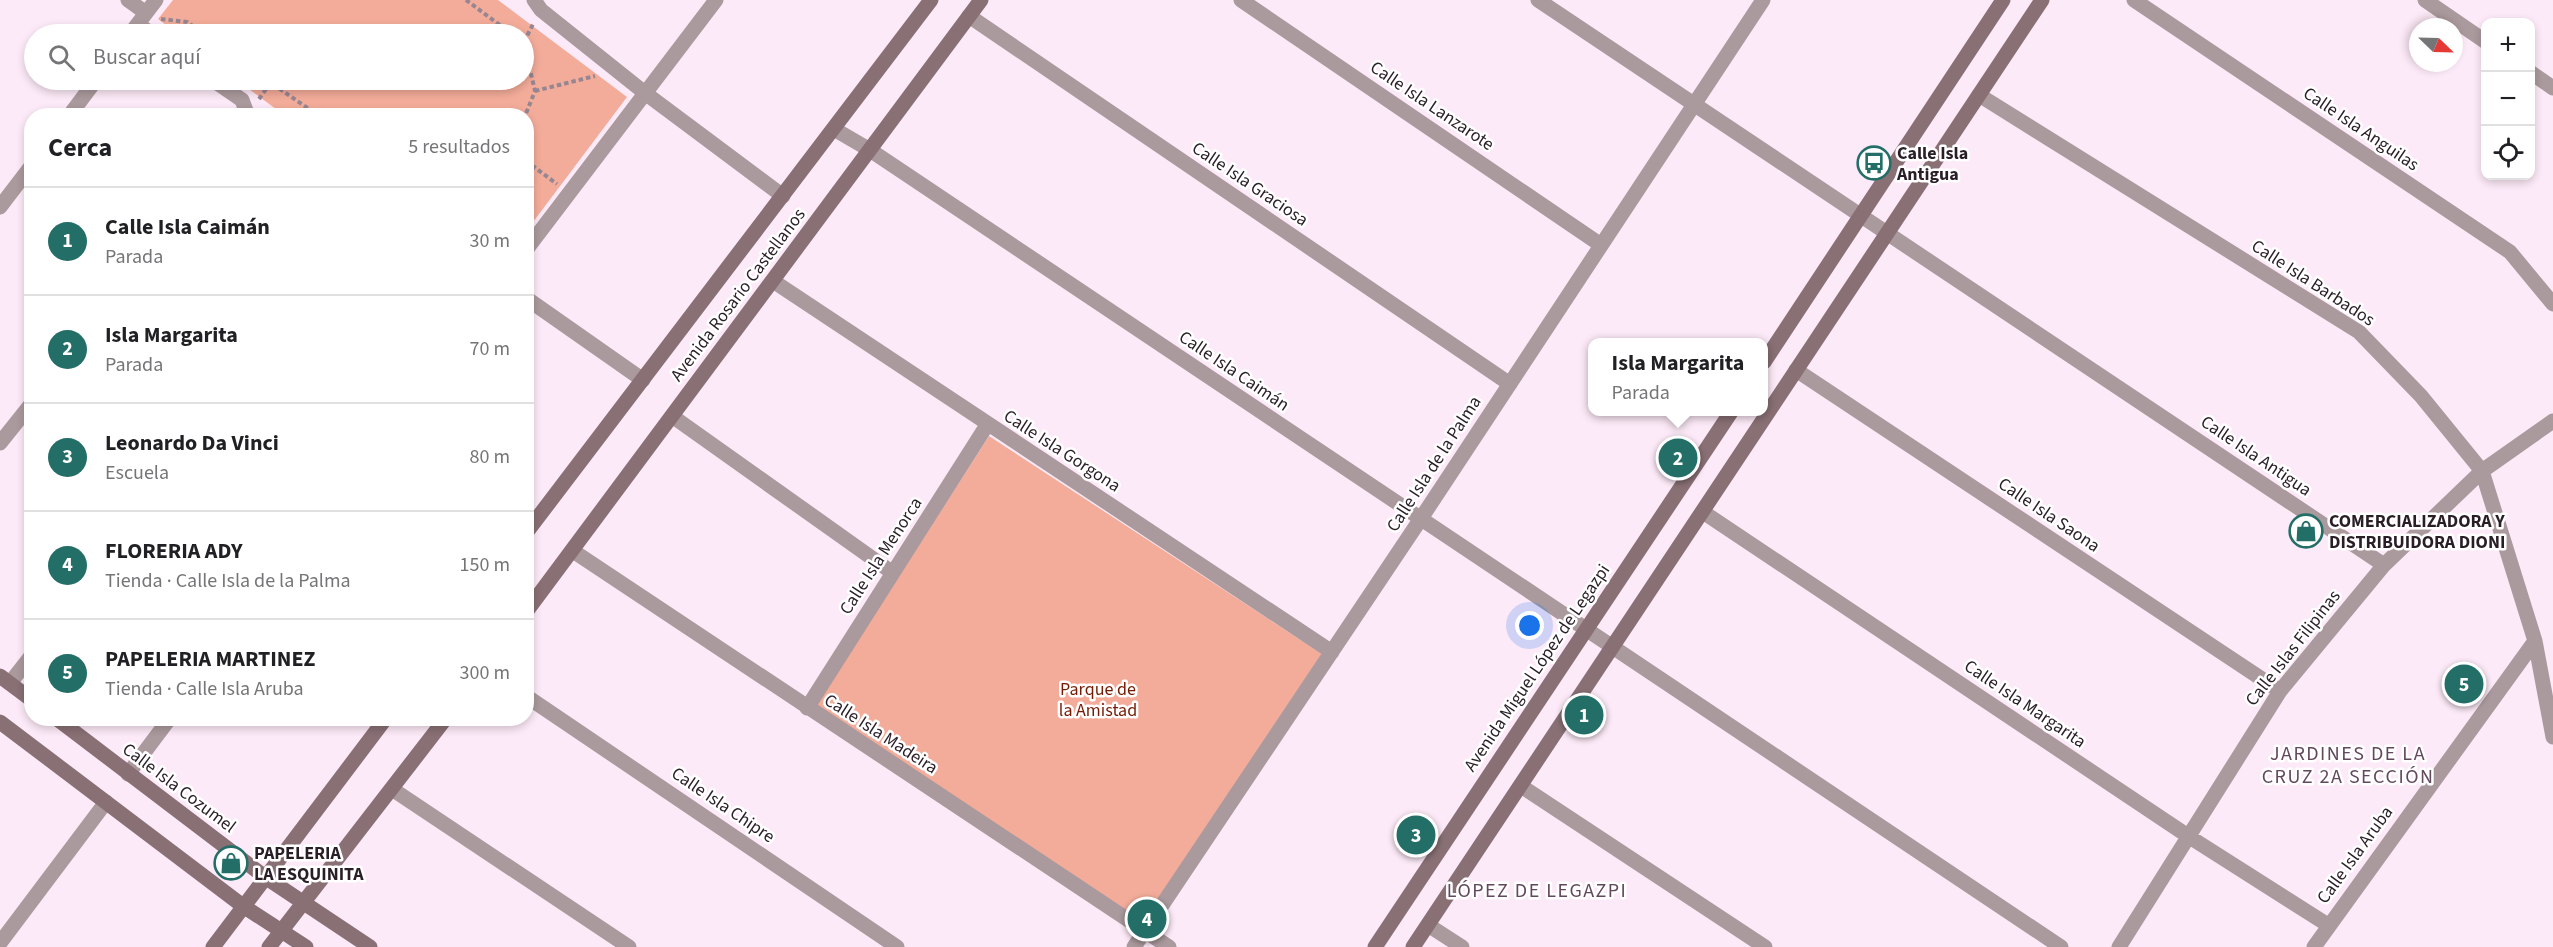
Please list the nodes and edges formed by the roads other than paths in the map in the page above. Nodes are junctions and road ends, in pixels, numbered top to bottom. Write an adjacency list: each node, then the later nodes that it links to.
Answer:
1 (128, 0): 15 (street)
2 (156, 0): 15 (street)
3 (534, 0): 21 (street)
4 (716, 0): 21 (street)
5 (932, 0): 26 (street, Avenida Rosario Castellanos)
6 (981, 0): 14 (street, Avenida Rosario Castellanos)
7 (1241, 0): 34 (street, Calle Isla Lanzarote)
8 (1538, 0): 23 (street, Calle Isla Antigua)
9 (1763, 0): 23 (street, Calle Isla de la Palma)
10 (2003, 0): 31 (street)
11 (2042, 0): 22 (street)
12 (2134, 0): 37 (street, Calle Isla Anguilas)
13 (2425, 0): 16 (street)
14 (969, 16): 27 (street, Avenida Rosario Castellanos); 41 (street, Calle Isla Graciosa)
15 (138, 24)
16 (2481, 39)
17 (2535, 75): 18 (street)
18 (2553, 88)
19 (88, 90): 24 (street)
20 (228, 90): 25 (street)
21 (645, 93): 29 (street); 33 (street)
22 (1979, 95): 32 (street); 50 (street, Calle Isla Barbados)
23 (1694, 105): 31 (street, Calle Isla Antigua); 34 (street, Calle Isla de la Palma)
24 (75, 108)
25 (245, 108)
26 (834, 129): 27 (street, Calle Isla Caimán); 29 (street, Avenida Rosario Castellanos)
27 (870, 150): 35 (street, Avenida Rosario Castellanos); 52 (street, Calle Isla Caimán)
28 (24, 176): 30 (street)
29 (783, 196): 40 (street, Avenida Rosario Castellanos)
30 (0, 207)
31 (1861, 216): 32 (street, Calle Isla Antigua); 38 (street)
32 (1887, 233): 39 (street); 55 (street, Calle Isla Antigua)
33 (534, 240)
34 (1601, 245): 41 (street, Calle Isla de la Palma)
35 (773, 281): 44 (street, Avenida Rosario Castellanos); 48 (street, Calle Isla Gorgona)
36 (534, 304): 40 (street)
37 (2553, 304)
38 (1768, 356)
39 (1796, 370): 43 (street); 64 (street, Calle Isla Saona)
40 (643, 380): 53 (street, Avenida Rosario Castellanos)
41 (1509, 384): 52 (street, Calle Isla de la Palma)
42 (24, 413): 49 (street)
43 (1768, 413)
44 (672, 416): 54 (street, Avenida Rosario Castellanos); 56 (street)
45 (1728, 416): 58 (street, Avenida Miguel López de Legazpi)
46 (1766, 416): 51 (street)
47 (2553, 421): 50 (street, Calle Islas Filipinas)
48 (987, 425): 56 (street, Calle Isla Menorca); 61 (street, Calle Isla Gorgona)
49 (0, 443)
50 (2482, 471): 55 (street, Calle Islas Filipinas); 59 (street, Calle Isla Barbados)
51 (1703, 512): 60 (street); 78 (street, Calle Isla Margarita)
52 (1420, 520): 58 (street, Calle Isla Caimán); 61 (street, Calle Isla de la Palma)
53 (534, 523)
54 (573, 551): 57 (street, Avenida Rosario Castellanos); 67 (street, Calle Isla Madeira)
55 (2384, 565): 64 (street, Calle Islas Filipinas)
56 (893, 573): 67 (street, Calle Isla Menorca)
57 (534, 602)
58 (1586, 630): 60 (street, Calle Isla Caimán); 95 (street, Avenida Miguel López de Legazpi)
59 (2535, 641): 73 (street, Calle Isla Barbados); 83 (street, Calle Isla Aruba)
60 (1612, 648): 75 (street); 99 (street, Calle Isla Caimán)
61 (1332, 652): 85 (street, Calle Isla de la Palma)
62 (24, 662): 63 (street)
63 (5, 680): 65 (street)
64 (2280, 691): 78 (street, Calle Islas Filipinas)
65 (24, 694)
66 (534, 701): 92 (street, Calle Isla Chipre)
67 (807, 708): 85 (street, Calle Isla Madeira)
68 (0, 722): 77 (street)
69 (66, 726): 74 (street, Calle Isla Cozumel)
70 (164, 726): 74 (street)
71 (380, 726): 79 (street)
72 (440, 726): 76 (street)
73 (2553, 737)
74 (128, 774): 79 (street, Calle Isla Cozumel)
75 (1521, 786): 82 (street); 98 (street)
76 (392, 789): 80 (street); 91 (street)
77 (106, 802): 81 (street); 86 (street)
78 (2188, 836): 83 (street, Calle Isla Margarita); 100 (street, Calle Islas Filipinas)
79 (265, 877): 80 (street, Calle Isla Cozumel); 81 (street)
80 (304, 903): 84 (street); 90 (street, Calle Isla Cozumel)
81 (243, 906): 84 (street); 87 (street)
82 (1428, 925): 96 (street); 97 (street)
83 (2328, 925): 101 (street, Calle Isla Aruba)
84 (282, 931): 88 (street); 89 (street)
85 (1145, 931): 93 (street, Calle Isla de la Palma); 94 (street, Calle Isla Madeira)
86 (0, 943)
87 (213, 947)
88 (269, 947)
89 (306, 947)
90 (370, 947)
91 (629, 947)
92 (897, 947)
93 (1134, 947)
94 (1169, 947)
95 (1375, 947)
96 (1413, 947)
97 (1462, 947)
98 (1765, 947)
99 (2061, 947)
100 (2119, 947)
101 (2314, 947)

